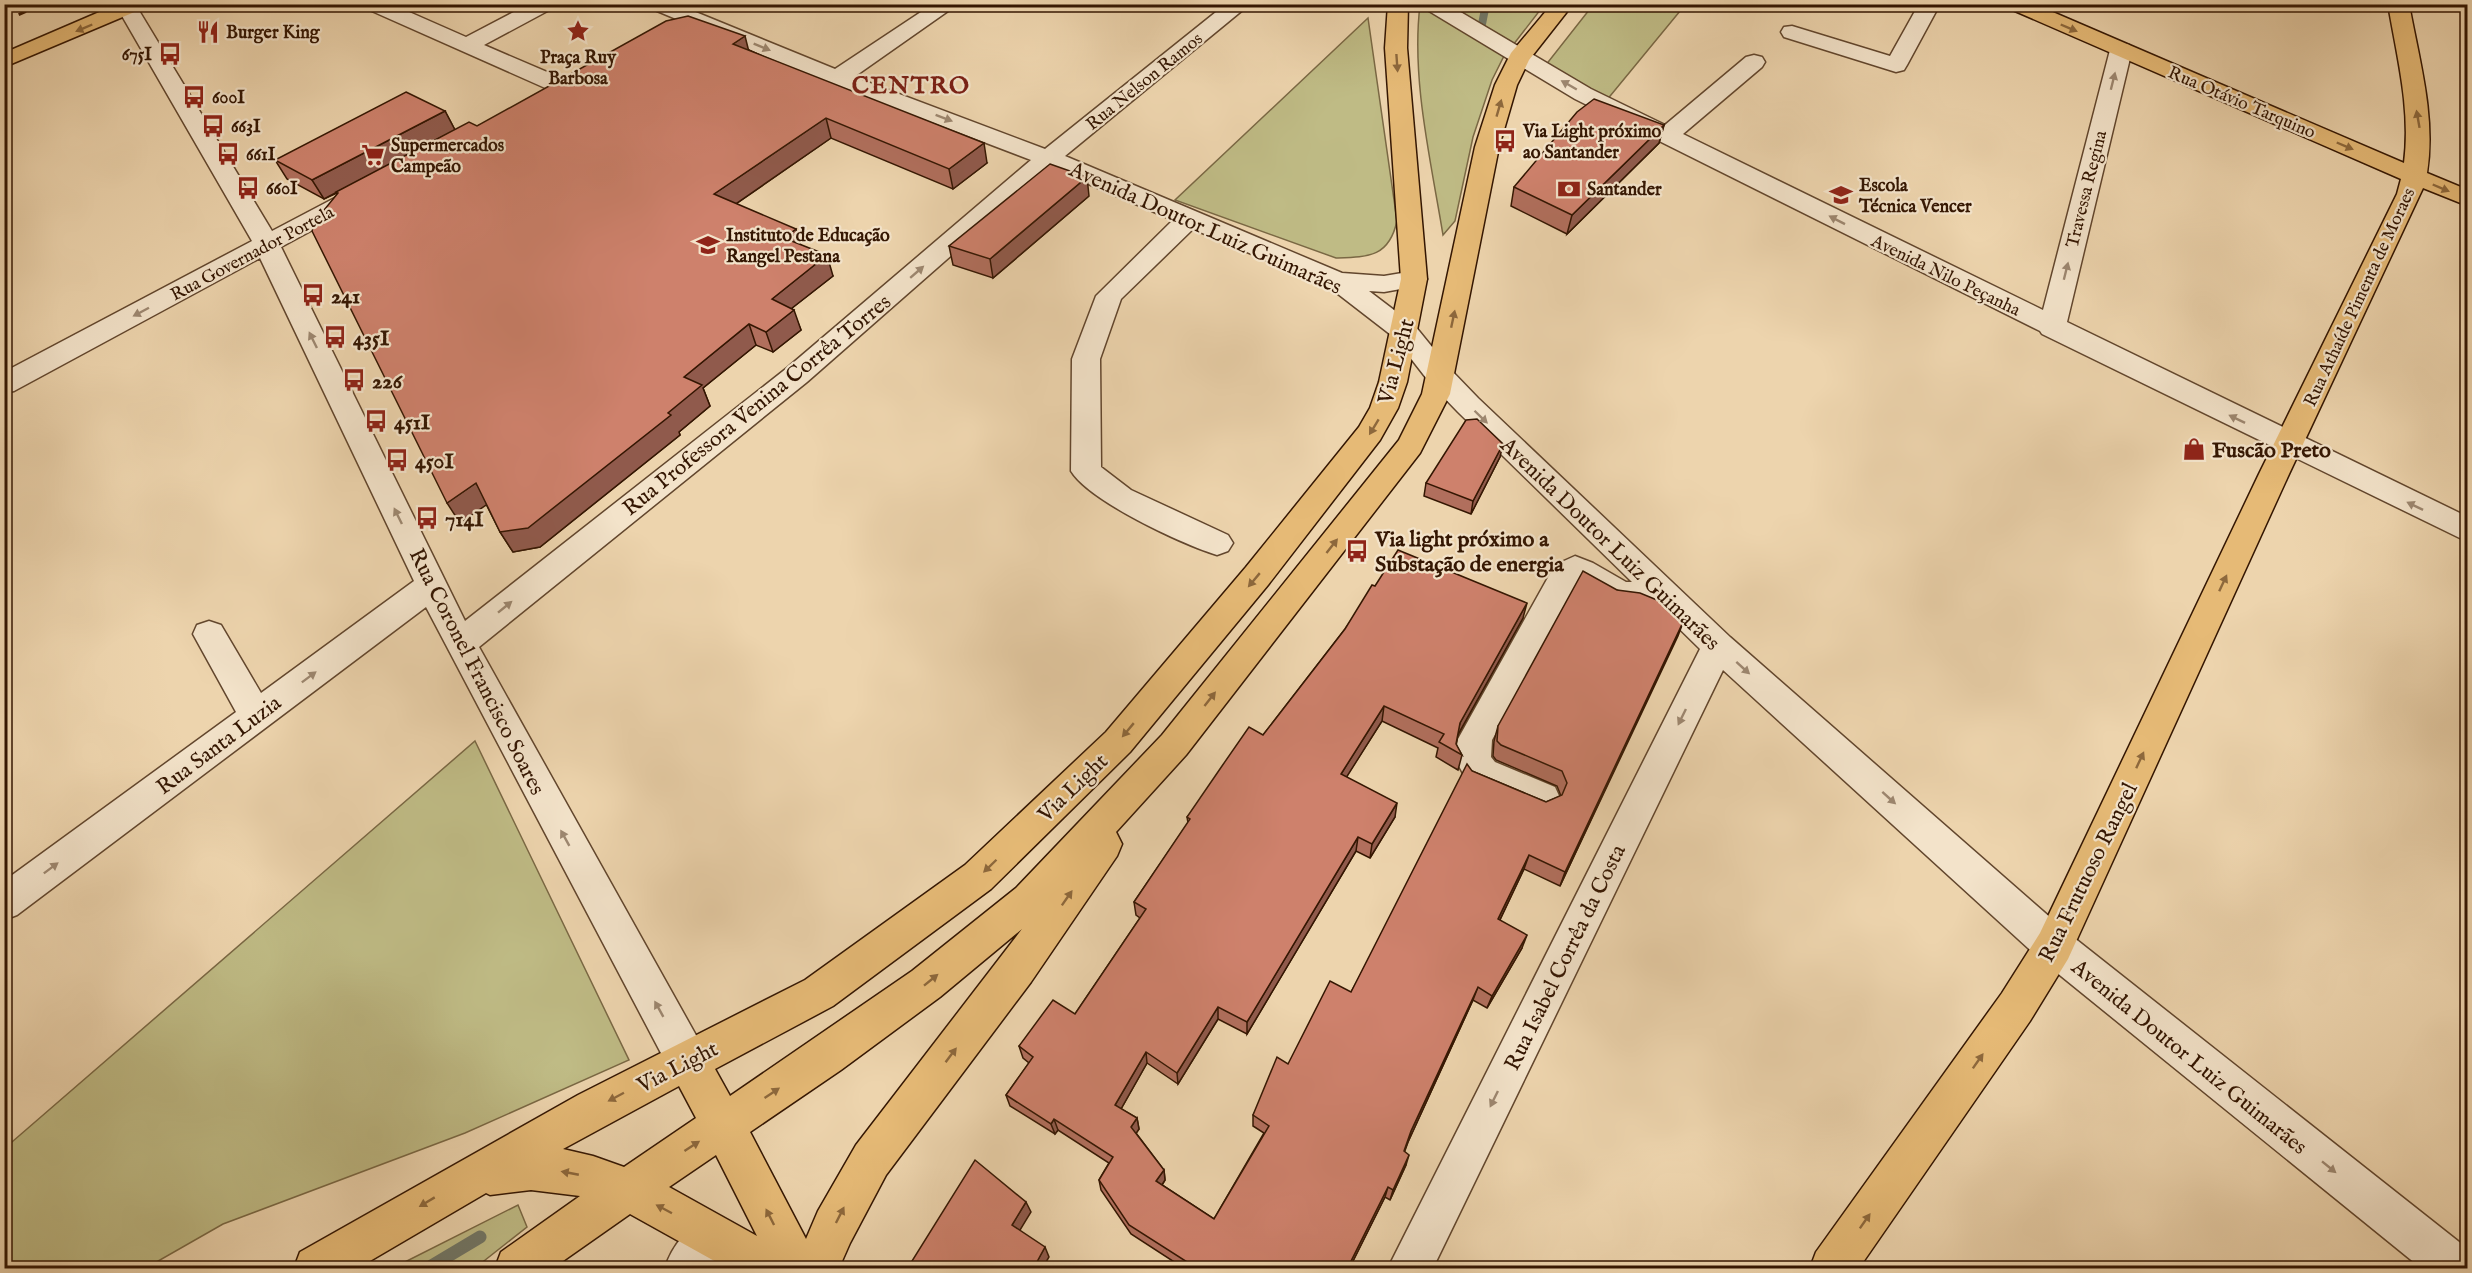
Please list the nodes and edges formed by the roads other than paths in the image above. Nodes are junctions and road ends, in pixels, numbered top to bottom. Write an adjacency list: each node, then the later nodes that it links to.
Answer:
1 (372, 4): 16 (street)
2 (546, 4): 16 (street)
3 (657, 4): 13 (street, Avenida Doutor Luiz Guimarães)
4 (948, 4): 21 (street)
5 (1240, 4): 24 (street, Rua Nelson Ramos)
6 (1398, 4): 31 (main road, Via Light, one-way to 31)
7 (1431, 4): 18 (street, Avenida Nilo Peçanha)
8 (1563, 4): 18 (main road, Via Light)
9 (1930, 4): 14 (street)
10 (2015, 4): 17 (main road, Rua Otávio Tarquino, one-way to 17)
11 (2398, 4): 25 (main road, Rua Athaíde Pimenta de Moraes, one-way to 11)
12 (133, 7): 19 (main road, one-way to 19); 30 (street, Rua Coronel Francisco Soares)
13 (689, 17): 15 (street); 21 (street, Avenida Doutor Luiz Guimarães, one-way to 21)
14 (1792, 32)
15 (659, 33)
16 (466, 46): 22 (street)
17 (2121, 50): 25 (main road, Rua Otávio Tarquino, one-way to 25); 33 (street, Travessa Regina, one-way to 17)
18 (1519, 58): 23 (street, Avenida Nilo Peçanha, one-way to 18); 29 (main road, Via Light, one-way to 18)
19 (4, 61)
20 (1754, 62): 23 (street)
21 (837, 78): 24 (street, Avenida Doutor Luiz Guimarães, one-way to 24)
22 (539, 98)
23 (1667, 136): 33 (street, Avenida Nilo Peçanha, one-way to 23)
24 (1048, 158): 28 (street, Avenida Doutor Luiz Guimarães); 43 (street, Rua Professora Venina Corrêa Torres, one-way to 24)
25 (2415, 177): 27 (main road, Rua Otávio Tarquino, one-way to 27); 37 (main road, Rua Athaíde Pimenta de Moraes)
26 (371, 188): 30 (street, Rua Governador Portela)
27 (2468, 199)
28 (1189, 218): 32 (street, Avenida Doutor Luiz Guimarães); 39 (street)
29 (1473, 224): 31 (main road); 35 (main road, Via Light, one-way to 29)
30 (267, 245): 36 (street, Rua Governador Portela, one-way to 36); 41 (street, Rua Coronel Francisco Soares, one-way to 30)
31 (1430, 270): 32 (street); 34 (main road, Via Light)
32 (1338, 281): 34 (street, Avenida Doutor Luiz Guimarães)
33 (2052, 328): 37 (street, Avenida Nilo Peçanha, one-way to 33)
34 (1405, 332): 35 (street, Avenida Doutor Luiz Guimarães); 50 (main road, Via Light, one-way to 50)
35 (1440, 376): 40 (street, Avenida Doutor Luiz Guimarães, one-way to 40); 46 (main road, Via Light, one-way to 35)
36 (4, 384)
37 (2290, 445): 38 (street, Avenida Nilo Peçanha, one-way to 37); 49 (main road, Rua Frutuoso Rangel, one-way to 37)
38 (2468, 531)
39 (1217, 543)
40 (1652, 582): 44 (street, Avenida Doutor Luiz Guimarães); 47 (street)
41 (432, 585): 43 (street, Rua Coronel Francisco Soares); 45 (street, Rua Santa Luzia, one-way to 41)
42 (209, 634): 45 (street)
43 (460, 644): 50 (street, Rua Coronel Francisco Soares, one-way to 43)
44 (1718, 646): 49 (street, Avenida Doutor Luiz Guimarães, one-way to 49); 62 (street, Rua Isabel Corrêa da Costa, one-way to 62)
45 (256, 716): 48 (street, Rua Santa Luzia, one-way to 45)
46 (1174, 745): 51 (main road, Via Light, one-way to 46); 61 (main road, one-way to 46)
47 (1542, 798)
48 (6, 900)
49 (2054, 946): 63 (main road, Rua Frutuoso Rangel, one-way to 49); 64 (street, Avenida Doutor Luiz Guimarães, one-way to 64)
50 (687, 1060): 51 (main road, Rua Coronel Francisco Soares); 52 (main road, Via Light, one-way to 52)
51 (723, 1125): 53 (main road, Via Light, one-way to 51); 60 (main road, Rua Coronel Francisco Soares, one-way to 51)
52 (471, 1175): 53 (main road, one-way to 52); 55 (main road, Via Light, one-way to 55)
53 (626, 1189): 54 (main road, one-way to 53); 56 (main road, Via Light)
54 (700, 1253): 59 (main road)
55 (316, 1269)
56 (517, 1269)
57 (527, 1269): 58 (main road)
58 (546, 1269)
59 (770, 1269)
60 (797, 1269)
61 (816, 1269)
62 (1410, 1269)
63 (1832, 1269)
64 (2456, 1269)

